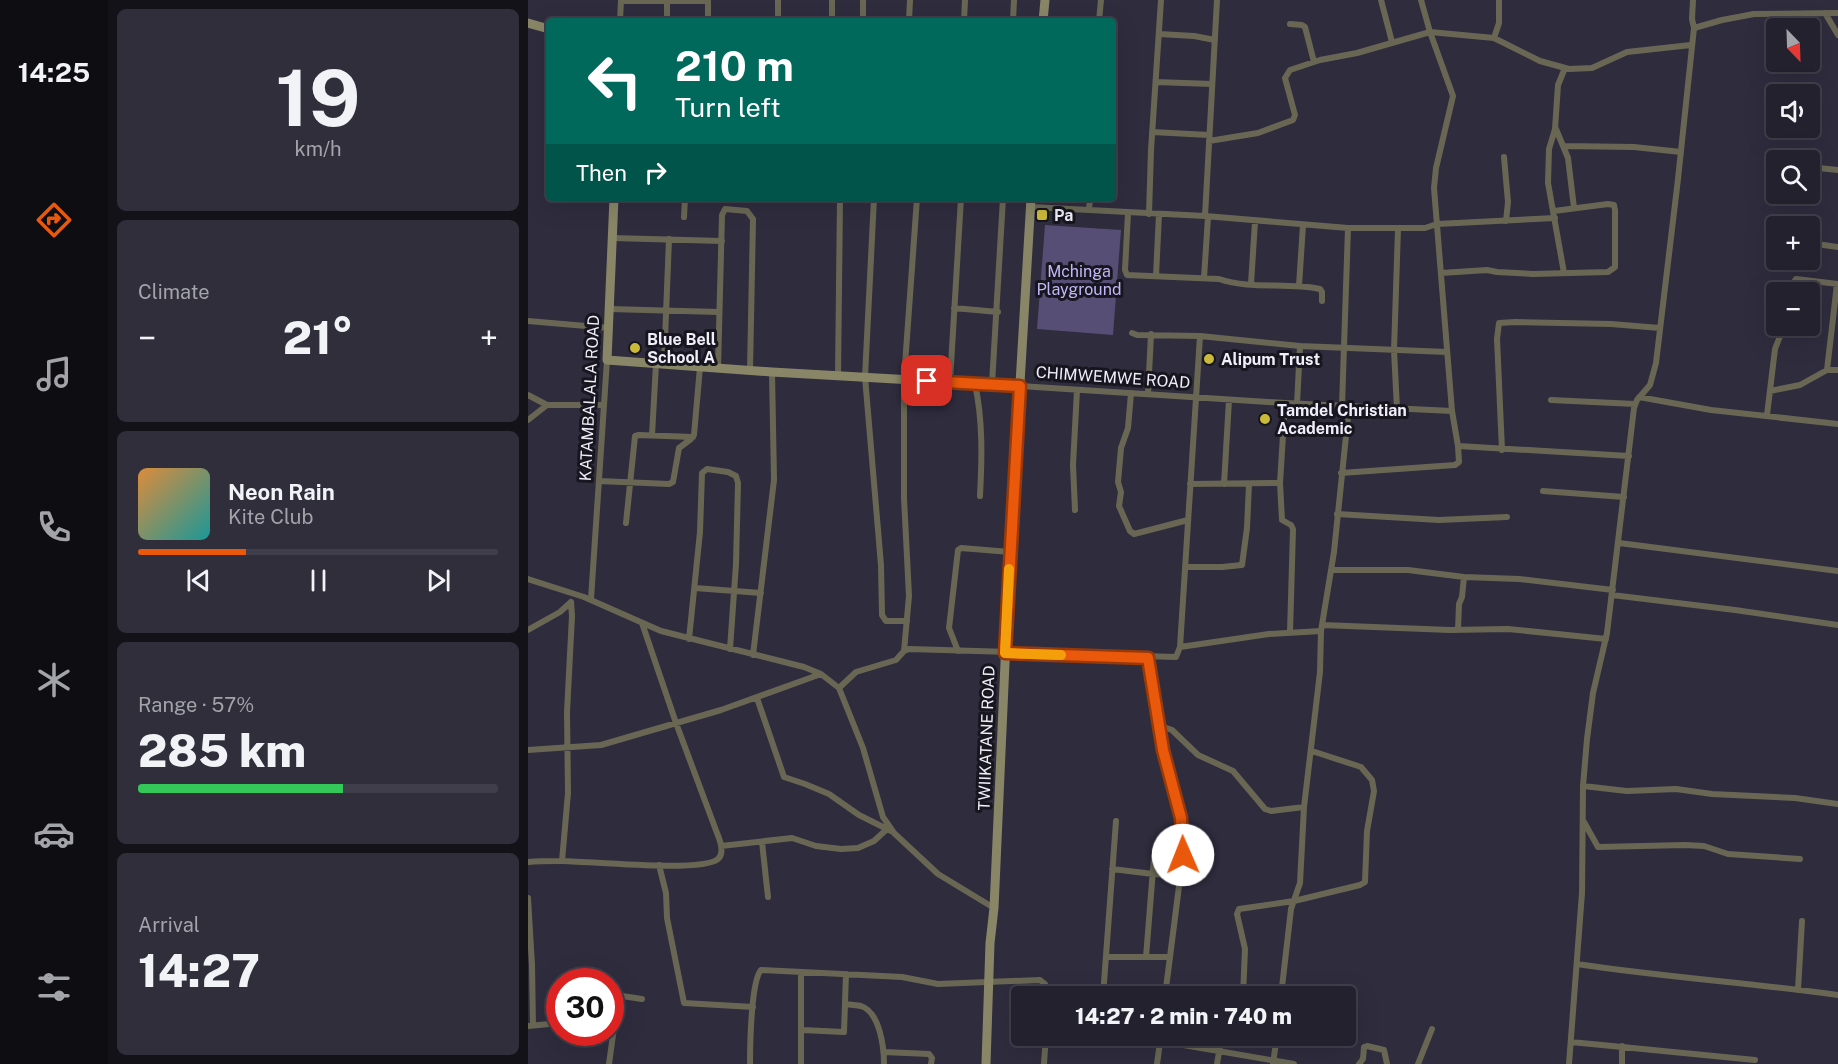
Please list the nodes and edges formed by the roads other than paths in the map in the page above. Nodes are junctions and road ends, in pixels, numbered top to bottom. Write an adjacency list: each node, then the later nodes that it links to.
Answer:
1 (621, 0): 2 (street); 20 (street)
2 (667, 0): 17 (street); 21 (street)
3 (778, 0): 23 (street)
4 (832, 0): 24 (street)
5 (863, 0): 25 (street)
6 (910, 0): 26 (street)
7 (965, 0): 27 (street)
8 (1014, 0): 28 (street)
9 (1045, 0): 29 (main road)
10 (1101, 0): 30 (street)
11 (1161, 0): 36 (street)
12 (1217, 0): 39 (street)
13 (1381, 0): 40 (street)
14 (1421, 0): 35 (street)
15 (1499, 0): 38 (street)
16 (1693, 0): 34 (street)
17 (708, 1): 22 (street)
18 (1825, 13): 19 (street); 34 (street); 37 (street)
19 (1838, 13)
20 (620, 18)
21 (667, 18)
22 (708, 18)
23 (778, 18)
24 (832, 18)
25 (862, 18)
26 (909, 18)
27 (964, 18)
28 (1013, 18)
29 (1043, 18)
30 (1100, 18)
31 (528, 23): 33 (main road)
32 (1290, 24): 42 (street)
33 (546, 28)
34 (1694, 28): 41 (street)
35 (1430, 32): 38 (street); 40 (street); 73 (street)
36 (1159, 34): 39 (street); 44 (street)
37 (1838, 35)
38 (1494, 38): 43 (street)
39 (1215, 40): 45 (street)
40 (1392, 42): 42 (street)
41 (1691, 45): 43 (street); 50 (street)
42 (1314, 62): 48 (street)
43 (1565, 68): 46 (street)
44 (1156, 82): 45 (street); 47 (street)
45 (1212, 84): 48 (street)
46 (1555, 129): 49 (street); 68 (street)
47 (1152, 132): 48 (street); 66 (street)
48 (1209, 138): 70 (street)
49 (1564, 146): 50 (street); 63 (street)
50 (1681, 152): 98 (street)
51 (1504, 158): 71 (street)
52 (1820, 168): 53 (street)
53 (1838, 170)
54 (614, 201): 77 (main road, KATAMBALALA ROAD)
55 (685, 201): 69 (street)
56 (840, 201): 115 (street)
57 (874, 201): 116 (street)
58 (917, 201): 117 (street)
59 (961, 201): 91 (street)
60 (1003, 201): 95 (street)
61 (1090, 201): 64 (street)
62 (1031, 203): 64 (street); 121 (main road, TWIIKATANE ROAD)
63 (1574, 208): 68 (street); 83 (street)
64 (1089, 210): 65 (street)
65 (1128, 213): 66 (street); 84 (street)
66 (1149, 214): 67 (street)
67 (1159, 214): 70 (street); 84 (street)
68 (1555, 214): 71 (street); 83 (street)
69 (684, 217)
70 (1207, 217): 72 (street); 85 (street)
71 (1506, 221): 73 (street)
72 (1255, 222): 74 (street); 87 (street)
73 (1437, 224): 76 (street); 82 (street)
74 (1303, 225): 75 (street); 89 (street)
75 (1348, 228): 76 (street); 104 (street)
76 (1398, 229): 105 (street)
77 (612, 238): 78 (street); 92 (main road, KATAMBALALA ROAD)
78 (669, 239): 79 (street); 93 (street)
79 (722, 241): 94 (street); 111 (street)
80 (1820, 245): 81 (street)
81 (1838, 247)
82 (1441, 273): 83 (street); 106 (street)
83 (1564, 273)
84 (1156, 276): 85 (street)
85 (1204, 278): 87 (street)
86 (1794, 282): 88 (street)
87 (1251, 284): 89 (street)
88 (1837, 284): 112 (street)
89 (1299, 286): 90 (street)
90 (1322, 301)
91 (954, 308): 95 (street); 118 (street)
92 (609, 309): 93 (street); 97 (main road, KATAMBALALA ROAD)
93 (666, 311): 94 (street); 108 (street)
94 (720, 312): 110 (street)
95 (998, 312): 120 (street)
96 (528, 321): 97 (street)
97 (609, 328): 107 (main road, KATAMBALALA ROAD)
98 (1660, 328): 127 (street); 145 (street)
99 (1132, 333): 100 (street)
100 (1150, 334): 101 (street); 125 (street)
101 (1200, 336): 103 (street); 128 (street)
102 (1780, 336): 123 (street)
103 (1300, 346): 104 (street); 132 (street)
104 (1343, 349): 105 (street); 136 (street)
105 (1394, 350): 106 (street); 137 (street)
106 (1447, 351): 138 (street)
107 (607, 360): 108 (main road, CHIMWEMWE ROAD); 135 (street, KATAMBALALA ROAD)
108 (660, 364): 109 (main road, CHIMWEMWE ROAD); 142 (street)
109 (700, 367): 110 (main road, CHIMWEMWE ROAD); 143 (street)
110 (718, 368): 111 (main road, CHIMWEMWE ROAD)
111 (750, 370): 114 (main road, CHIMWEMWE ROAD)
112 (1827, 370): 113 (street); 123 (street)
113 (1838, 370)
114 (772, 372): 115 (main road, CHIMWEMWE ROAD); 171 (street)
115 (838, 376): 116 (main road, CHIMWEMWE ROAD)
116 (865, 377): 117 (main road, CHIMWEMWE ROAD); 176 (street)
117 (904, 380): 118 (main road, CHIMWEMWE ROAD); 176 (street)
118 (950, 382): 119 (main road, CHIMWEMWE ROAD)
119 (975, 384): 120 (main road, CHIMWEMWE ROAD); 155 (street)
120 (992, 384): 121 (main road, CHIMWEMWE ROAD)
121 (1020, 386): 122 (street, CHIMWEMWE ROAD); 163 (main road, TWIIKATANE ROAD)
122 (1077, 390): 124 (street, CHIMWEMWE ROAD); 157 (street)
123 (1770, 391): 139 (street)
124 (1131, 393): 125 (street, CHIMWEMWE ROAD); 160 (street)
125 (1148, 394): 128 (street, CHIMWEMWE ROAD)
126 (528, 395): 134 (street)
127 (1639, 397): 133 (street); 139 (street)
128 (1196, 398): 129 (street, CHIMWEMWE ROAD); 151 (street)
129 (1229, 400): 131 (street, CHIMWEMWE ROAD); 152 (street)
130 (1551, 400): 133 (street)
131 (1286, 403): 132 (street, CHIMWEMWE ROAD); 150 (street)
132 (1297, 404): 136 (street, CHIMWEMWE ROAD)
133 (1635, 404): 146 (street)
134 (547, 405): 135 (street); 140 (street)
135 (604, 405): 148 (street, KATAMBALALA ROAD)
136 (1345, 406): 137 (street, CHIMWEMWE ROAD); 147 (street)
137 (1396, 409): 138 (street, CHIMWEMWE ROAD)
138 (1452, 411): 144 (street)
139 (1767, 415): 141 (street)
140 (528, 420)
141 (1838, 424)
142 (652, 435): 143 (street); 149 (street)
143 (693, 437): 149 (street)
144 (1458, 446): 145 (street); 147 (street)
145 (1502, 450): 146 (street)
146 (1629, 456): 156 (street)
147 (1341, 473): 158 (street)
148 (599, 481): 149 (street); 174 (street, KATAMBALALA ROAD)
149 (630, 482): 161 (street)
150 (1280, 483): 153 (street); 182 (street)
151 (1190, 484): 152 (street); 160 (street)
152 (1224, 484): 153 (street)
153 (1249, 484): 164 (street)
154 (1543, 491): 156 (street)
155 (980, 496)
156 (1624, 497): 162 (street)
157 (1075, 510)
158 (1337, 514): 159 (street); 165 (street)
159 (1507, 517)
160 (1188, 520): 164 (street)
161 (626, 523)
162 (1619, 543): 166 (street); 172 (street)
163 (1010, 552): 188 (street); 189 (main road, TWIIKATANE ROAD)
164 (1185, 567): 185 (street)
165 (1332, 570): 167 (street); 179 (street)
166 (1838, 572)
167 (1464, 577): 172 (street); 181 (street)
168 (528, 579): 173 (street)
169 (695, 588): 170 (street); 170 (street); 183 (street)
170 (734, 590): 171 (street); 186 (street)
171 (761, 592): 190 (street)
172 (1613, 592): 178 (street); 184 (street)
173 (577, 594): 174 (street); 175 (street)
174 (591, 599): 177 (street)
175 (571, 602): 180 (street); 197 (street)
176 (907, 621): 187 (street)
177 (642, 624): 183 (street); 195 (street)
178 (1838, 625)
179 (1322, 628): 181 (street); 182 (street); 199 (street)
180 (528, 630)
181 (1458, 630): 184 (street)
182 (1290, 633): 185 (street)
183 (689, 639): 186 (street)
184 (1606, 639): 200 (street)
185 (1180, 647): 191 (street)
186 (730, 649): 190 (street)
187 (904, 651): 188 (street); 193 (street)
188 (958, 651): 189 (street)
189 (1005, 653): 191 (street); 220 (main road, TWIIKATANE ROAD)
190 (753, 655): 192 (street)
191 (1148, 658): 196 (street)
192 (821, 674): 193 (street); 194 (street)
193 (839, 688): 206 (street)
194 (757, 698): 195 (street); 205 (street)
195 (676, 723): 197 (street); 208 (street)
196 (1158, 726): 202 (street); 209 (street)
197 (566, 748): 198 (street); 211 (street)
198 (528, 750)
199 (1312, 751): 202 (street); 219 (street)
200 (1583, 786): 201 (street); 203 (street)
201 (1838, 804)
202 (1304, 807): 219 (street)
203 (1583, 819): 210 (street); 225 (street)
204 (1116, 821): 214 (street)
205 (887, 830): 206 (street); 207 (street)
206 (894, 833): 220 (street)
207 (762, 842): 208 (street); 217 (street)
208 (721, 846): 213 (street)
209 (1183, 855): 215 (street); 216 (street)
210 (1800, 859)
211 (562, 861): 212 (street); 213 (street)
212 (528, 862)
213 (658, 865): 238 (street)
214 (1112, 869): 215 (street); 222 (street)
215 (1153, 874): 216 (street); 223 (street)
216 (1180, 875): 224 (street)
217 (768, 897)
218 (528, 898): 240 (street)
219 (1294, 901): 232 (street); 233 (street)
220 (994, 908): 228 (main road, TWIIKATANE ROAD)
221 (1802, 921): 234 (street)
222 (1106, 957): 223 (street); 230 (street)
223 (1146, 957): 224 (street)
224 (1170, 957): 231 (street)
225 (1577, 964): 234 (street); 243 (street)
226 (801, 972): 227 (street); 238 (street); 242 (street)
227 (846, 974): 228 (street); 237 (street)
228 (988, 982): 229 (street); 259 (main road, TWIIKATANE ROAD)
229 (1046, 986)
230 (1104, 986)
231 (1166, 986)
232 (1243, 986)
233 (1282, 986)
234 (1798, 990): 235 (street)
235 (1838, 996)
236 (642, 999): 254 (street)
237 (846, 1004): 242 (street); 251 (street)
238 (753, 1006): 255 (street)
239 (546, 1024): 240 (street)
240 (530, 1025)
241 (1432, 1029): 266 (street)
242 (802, 1030): 256 (street)
243 (1571, 1042): 249 (street); 267 (street)
244 (1045, 1046): 260 (street)
245 (1160, 1046): 261 (street)
246 (1197, 1046): 250 (street)
247 (1220, 1046): 250 (street)
248 (1276, 1046): 253 (street)
249 (1622, 1046): 252 (street); 268 (street)
250 (1219, 1051): 253 (street); 262 (street)
251 (884, 1052): 257 (street); 258 (street)
252 (1755, 1060)
253 (1274, 1063): 263 (street)
254 (609, 1064)
255 (750, 1064)
256 (801, 1064)
257 (884, 1064)
258 (931, 1064)
259 (986, 1064)
260 (1044, 1064)
261 (1157, 1064)
262 (1217, 1064)
263 (1294, 1064)
264 (1359, 1064): 265 (street)
265 (1387, 1064)
266 (1418, 1064)
267 (1569, 1064)
268 (1622, 1064)

